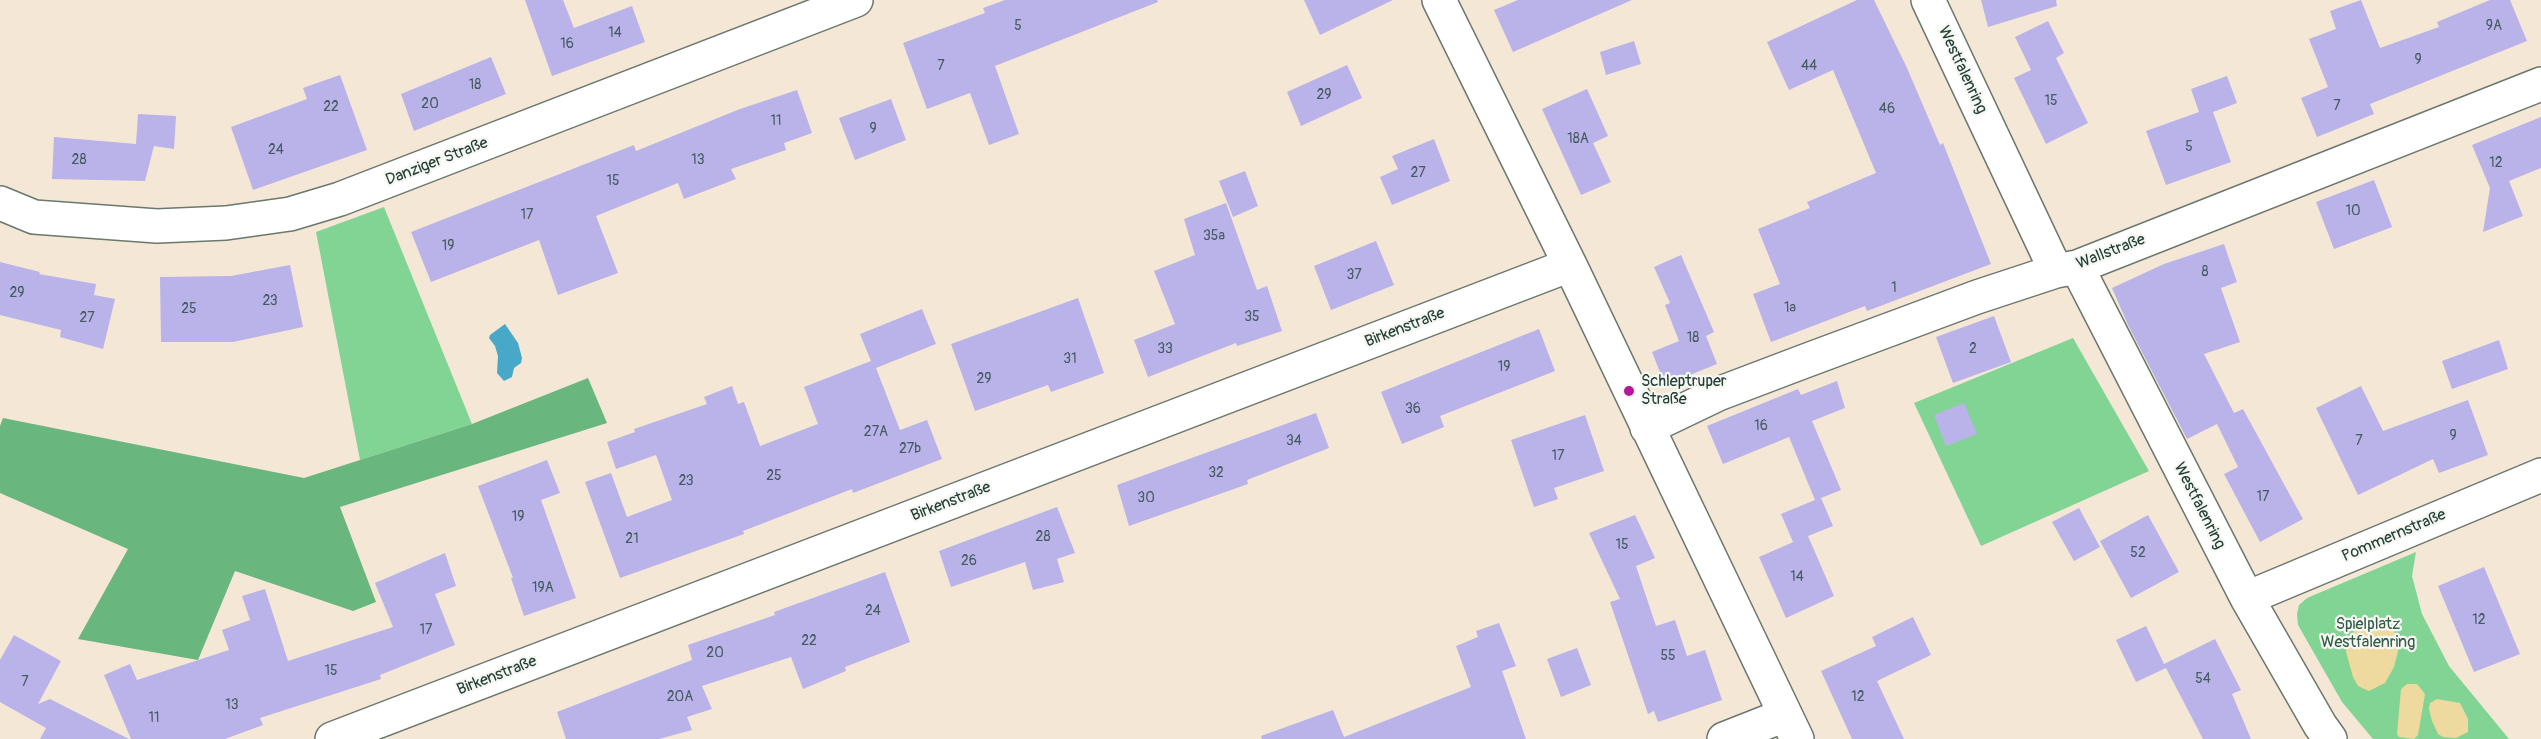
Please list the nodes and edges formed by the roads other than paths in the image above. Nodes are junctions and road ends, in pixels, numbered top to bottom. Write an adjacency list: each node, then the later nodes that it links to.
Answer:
1 (856, 0): 5 (street, Danziger Straße)
2 (1439, 0): 6 (street)
3 (1928, 0): 7 (street, Westfalenring)
4 (2541, 84): 7 (street, Wallstraße)
5 (0, 203)
6 (1570, 265): 8 (street); 12 (street, Birkenstraße)
7 (2067, 269): 8 (street, Wallstraße); 10 (street, Westfalenring)
8 (1647, 428): 11 (street)
9 (2541, 475): 10 (street, Pommernstraße)
10 (2247, 598): 14 (street, Westfalenring)
11 (1791, 727): 13 (street)
12 (332, 739)
13 (1724, 739)
14 (2330, 739)

